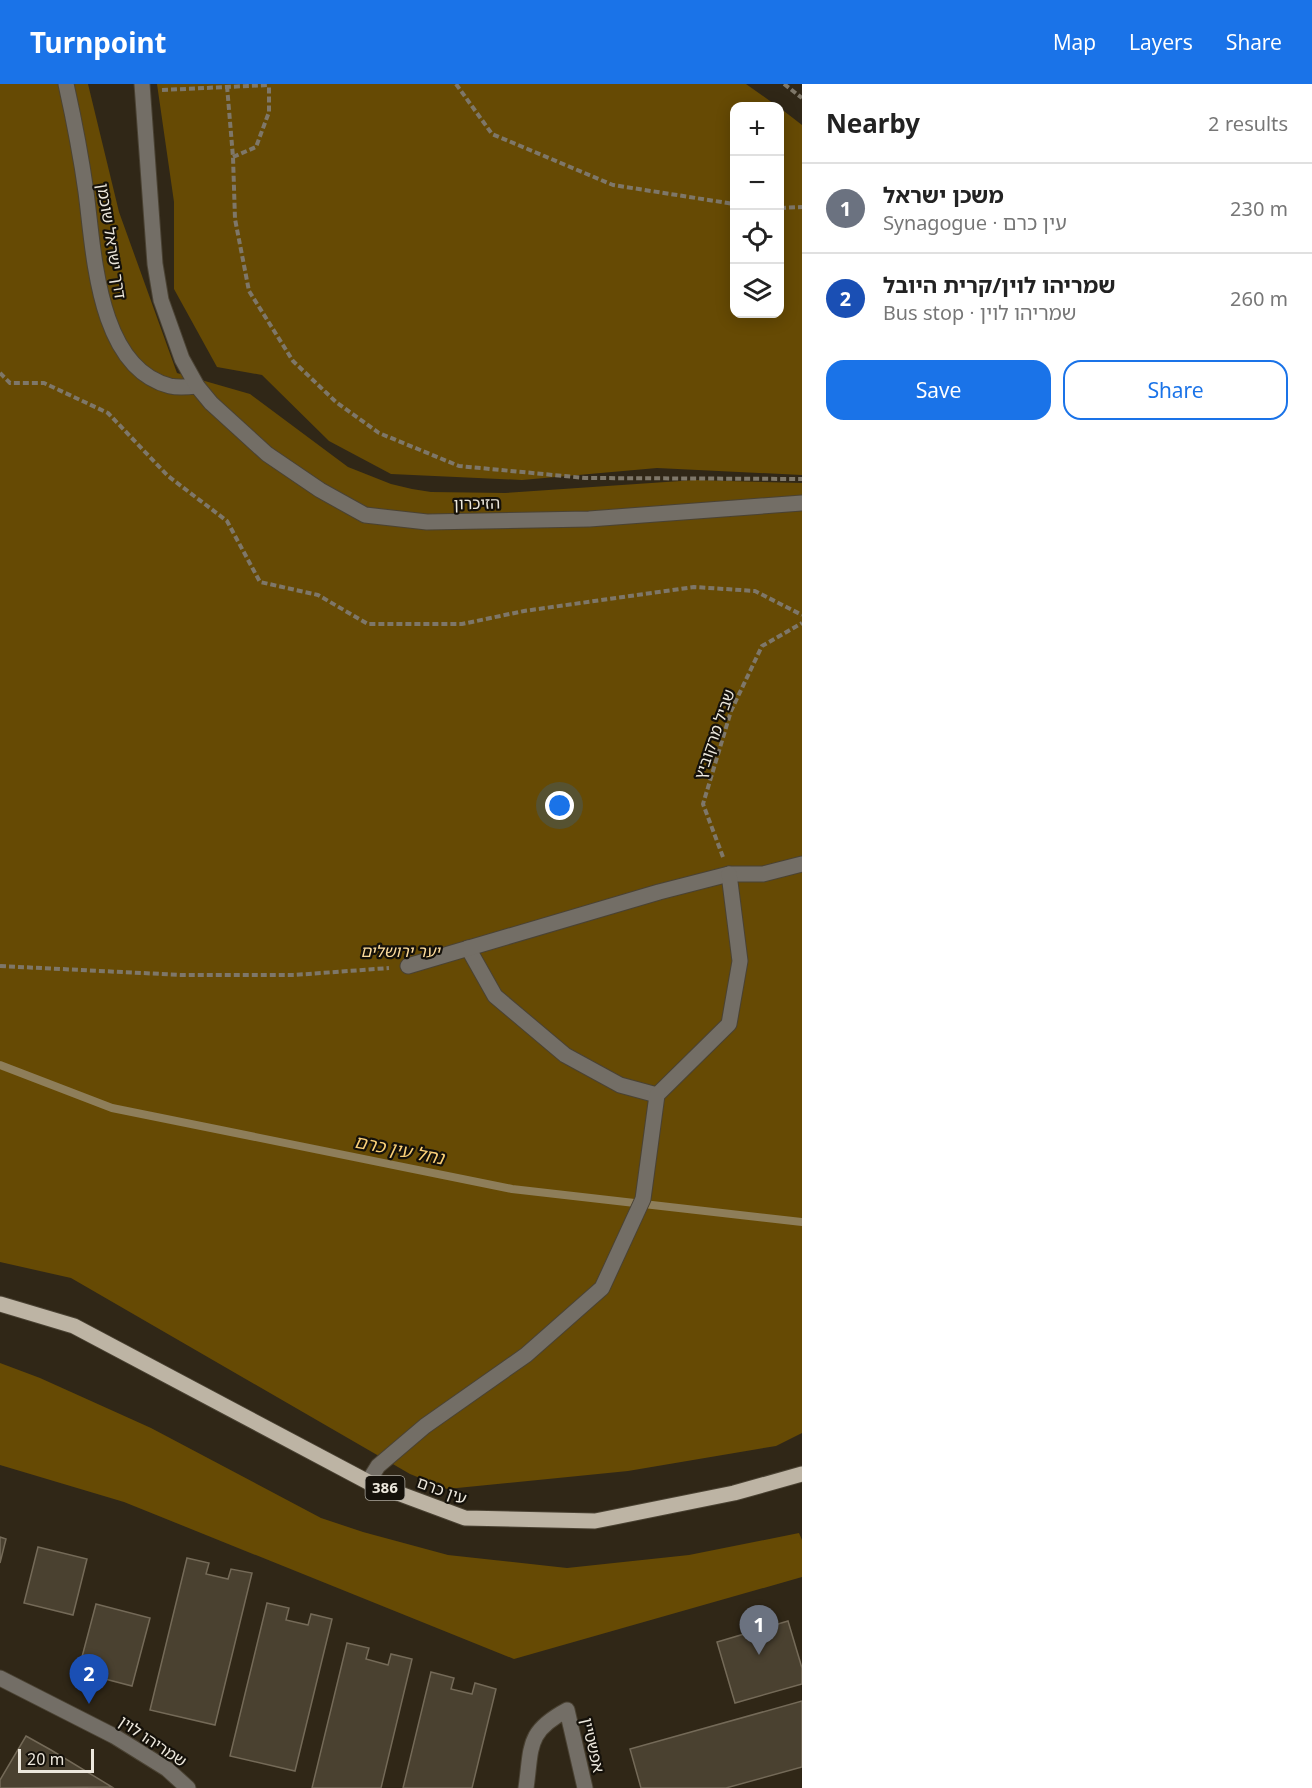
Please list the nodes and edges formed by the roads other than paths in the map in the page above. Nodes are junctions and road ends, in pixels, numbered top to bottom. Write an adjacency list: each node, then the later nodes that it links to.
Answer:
1 (66, 84): 3 (street, דרך ישראל שוכמן)
2 (143, 87): 3 (street, הזיכרון)
3 (197, 386): 4 (street, הזיכרון)
4 (802, 503)
5 (802, 864): 6 (street)
6 (729, 874): 7 (street); 9 (street)
7 (468, 948): 8 (street); 9 (street)
8 (408, 966)
9 (657, 1095): 12 (street)
10 (0, 1304): 12 (main road, עין כרם / 386)
11 (802, 1474): 12 (main road, עין כרם / 386)
12 (368, 1482)
13 (0, 1678): 14 (street, שמריהו לוין)
14 (188, 1788)
15 (526, 1788): 16 (street, אפשטיין)
16 (585, 1788)

